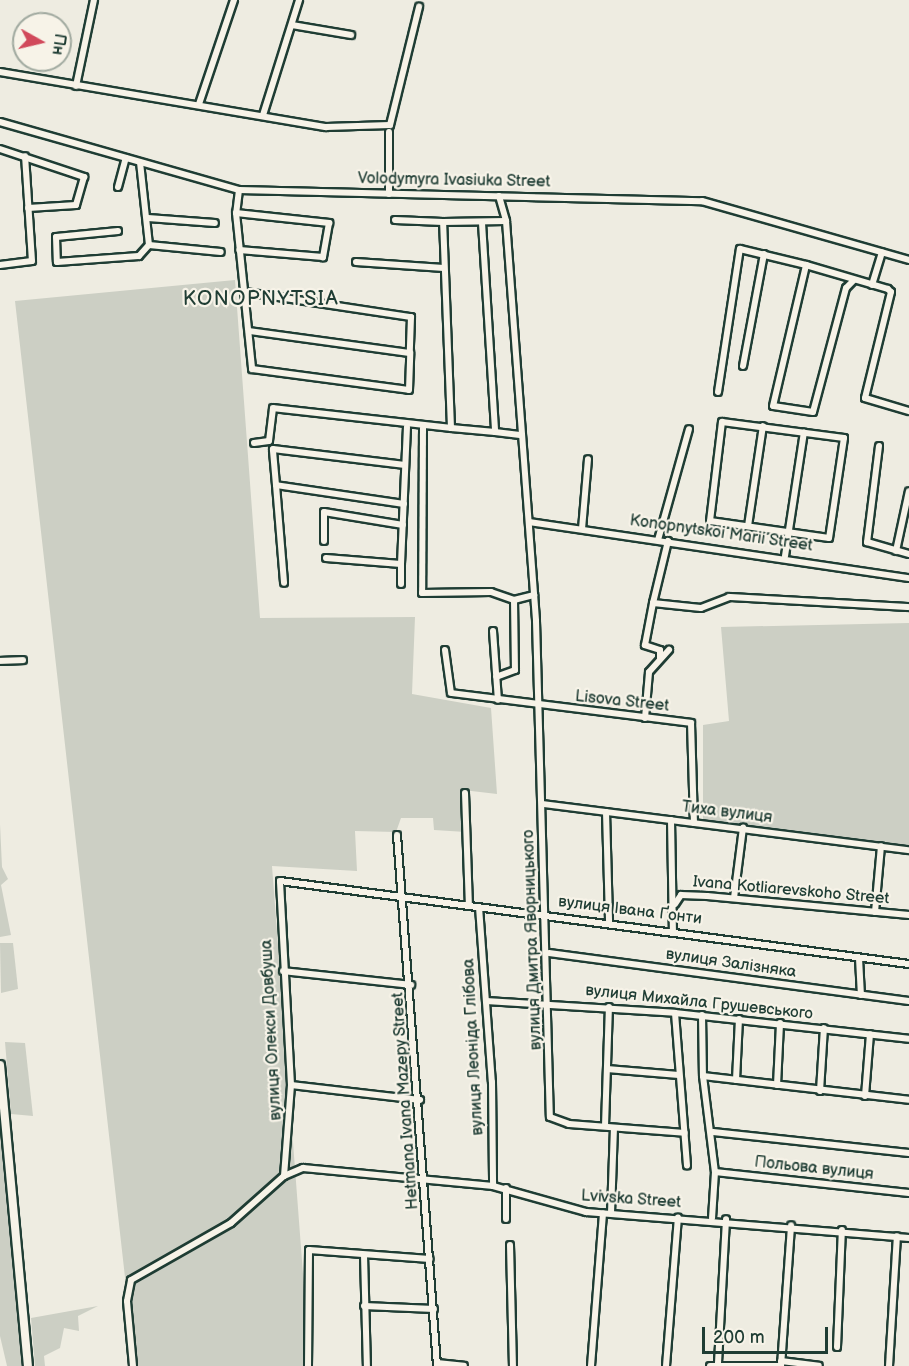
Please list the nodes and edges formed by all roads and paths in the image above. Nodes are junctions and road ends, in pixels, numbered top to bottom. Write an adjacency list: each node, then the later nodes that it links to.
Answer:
1 (94, 0): 8 (street)
2 (234, 0): 9 (street)
3 (299, 0): 5 (street)
4 (419, 7): 10 (street)
5 (292, 25): 6 (street); 10 (street)
6 (351, 35)
7 (0, 72): 8 (street)
8 (76, 86): 9 (street)
9 (199, 104): 10 (street)
10 (263, 115)
11 (0, 122): 15 (street, Volodymyra Ivasiuka Street)
12 (388, 132): 19 (street)
13 (0, 149): 14 (street)
14 (25, 156): 21 (street); 21 (street)
15 (126, 158): 16 (street, Volodymyra Ivasiuka Street); 17 (street)
16 (140, 162): 18 (street, Volodymyra Ivasiuka Street); 23 (street)
17 (118, 187)
18 (239, 190): 19 (street, Volodymyra Ivasiuka Street); 22 (street)
19 (389, 194): 20 (street, Volodymyra Ivasiuka Street)
20 (500, 196): 25 (street, вулиця Дмитра Яворницького); 33 (street, Volodymyra Ivasiuka Street)
21 (28, 208): 37 (street)
22 (236, 213): 31 (street); 31 (street)
23 (148, 218): 27 (street); 30 (street)
24 (395, 220): 26 (street)
25 (506, 221): 28 (street); 55 (street, вулиця Дмитра Яворницького)
26 (443, 222): 28 (street); 39 (street)
27 (215, 223)
28 (482, 223): 53 (street)
29 (118, 231): 30 (street)
30 (149, 245): 32 (street)
31 (239, 250): 42 (street)
32 (221, 252)
33 (882, 252): 35 (street, Volodymyra Ivasiuka Street); 41 (street)
34 (764, 254): 38 (street); 45 (street); 46 (street)
35 (909, 260)
36 (357, 262): 39 (street)
37 (0, 265)
38 (806, 265): 40 (street); 40 (street)
39 (444, 268): 51 (street)
40 (854, 280): 41 (street)
41 (872, 285): 47 (street)
42 (245, 292): 43 (street); 44 (street)
43 (249, 331): 44 (street); 44 (street)
44 (410, 353)
45 (743, 366)
46 (718, 392)
47 (909, 411)
48 (763, 426): 54 (street); 65 (street); 65 (street)
49 (407, 428): 50 (street); 56 (street); 59 (street)
50 (423, 428): 51 (street); 68 (street)
51 (451, 428): 53 (street)
52 (689, 429): 70 (street)
53 (495, 432): 55 (street)
54 (804, 432): 67 (street); 67 (street)
55 (520, 435): 63 (street, вулиця Дмитра Яворницького)
56 (254, 443)
57 (879, 446): 73 (street)
58 (588, 459): 66 (street)
59 (405, 465): 60 (street); 62 (street)
60 (276, 485): 62 (street); 79 (street)
61 (909, 491): 73 (street)
62 (404, 504): 64 (street)
63 (529, 522): 66 (street, Konopnytskoi Marii Street); 81 (street, вулиця Дмитра Яворницького)
64 (403, 525): 69 (street); 71 (street)
65 (748, 526): 67 (street)
66 (582, 529): 70 (street, Konopnytskoi Marii Street)
67 (788, 533): 75 (street)
68 (419, 536): 69 (street); 82 (street)
69 (403, 540): 77 (street)
70 (658, 540): 72 (street, Konopnytskoi Marii Street)
71 (324, 541)
72 (668, 541): 75 (street, Konopnytskoi Marii Street); 83 (street)
73 (896, 551): 74 (street)
74 (909, 554)
75 (785, 556): 78 (street, Konopnytskoi Marii Street)
76 (326, 558): 77 (street)
77 (401, 564): 80 (street)
78 (909, 578)
79 (284, 583)
80 (401, 584)
81 (534, 594): 82 (street); 93 (street, вулиця Дмитра Яворницького)
82 (514, 600): 91 (street)
83 (652, 603): 84 (street); 88 (street)
84 (909, 608)
85 (493, 631): 91 (street)
86 (445, 650): 92 (street, Lisova Street)
87 (669, 650): 88 (street)
88 (660, 658): 94 (street)
89 (23, 660): 90 (street)
90 (0, 662)
91 (496, 676): 92 (street)
92 (498, 700): 93 (street, Lisova Street)
93 (538, 705): 94 (street, Lisova Street); 96 (street, вулиця Дмитра Яворницького)
94 (645, 718): 99 (street, Lisova Street)
95 (465, 793): 108 (street)
96 (543, 804): 97 (street, Тиха вулиця); 111 (street, вулиця Дмитра Яворницького)
97 (606, 812): 98 (street, Тиха вулиця); 113 (street)
98 (671, 820): 99 (street, Тиха вулиця); 107 (street)
99 (694, 823): 100 (street, Тиха вулиця)
100 (743, 828): 102 (street, Тиха вулиця); 106 (street)
101 (397, 835): 105 (street, Hetmana Ivana Mazepy Street)
102 (881, 846): 103 (street, Тиха вулиця); 110 (street)
103 (909, 850)
104 (277, 882): 105 (street, вулиця Івана Ґонти); 118 (street, вулиця Олекси Довбуша)
105 (404, 897): 108 (street, вулиця Івана Ґонти); 119 (street, Hetmana Ivana Mazepy Street)
106 (734, 898): 107 (street, Ivana Kotliarevskoho Street); 110 (street, Ivana Kotliarevskoho Street)
107 (675, 904): 114 (street)
108 (469, 905): 109 (street, вулиця Івана Ґонти)
109 (479, 907): 111 (street, вулиця Івана Ґонти); 121 (street, вулиця Леоніда Глібова)
110 (875, 912): 112 (street, Ivana Kotliarevskoho Street)
111 (547, 915): 113 (street, вулиця Івана Ґонти); 115 (street, вулиця Дмитра Яворницького)
112 (909, 915)
113 (609, 922): 114 (street, вулиця Івана Ґонти)
114 (673, 930): 116 (street, вулиця Івана Ґонти)
115 (549, 953): 120 (street, вулиця Залізняка); 123 (street, вулиця Дмитра Яворницького)
116 (859, 958): 117 (street, вулиця Івана Ґонти); 120 (street)
117 (909, 964)
118 (283, 971): 119 (street); 137 (street, вулиця Олекси Довбуша)
119 (411, 985): 141 (street, Hetmana Ivana Mazepy Street)
120 (861, 995): 122 (street, вулиця Залізняка)
121 (486, 1000): 123 (street, вулиця Михайла Грушевського); 152 (street, вулиця Леоніда Глібова)
122 (909, 1001)
123 (550, 1002): 124 (street, вулиця Михайла Грушевського); 143 (street, вулиця Дмитра Яворницького)
124 (609, 1007): 125 (street, вулиця Михайла Грушевського); 133 (street)
125 (675, 1013): 126 (street, вулиця Михайла Грушевського); 134 (street)
126 (702, 1015): 127 (street, вулиця Михайла Грушевського); 135 (street)
127 (740, 1019): 128 (street, вулиця Михайла Грушевського); 136 (street)
128 (780, 1023): 129 (street, вулиця Михайла Грушевського); 138 (street)
129 (824, 1028): 130 (street, вулиця Михайла Грушевського); 139 (street)
130 (870, 1034): 131 (street, вулиця Михайла Грушевського); 140 (street)
131 (909, 1038)
132 (0, 1065): 174 (highway)
133 (607, 1069): 134 (street); 143 (street)
134 (679, 1075): 146 (street)
135 (702, 1077): 136 (street); 145 (street)
136 (736, 1080): 138 (street)
137 (291, 1085): 141 (street); 150 (street, вулиця Олекси Довбуша)
138 (777, 1085): 139 (street)
139 (820, 1091): 140 (street)
140 (865, 1096): 142 (street)
141 (420, 1100): 151 (street, Hetmana Ivana Mazepy Street)
142 (909, 1100)
143 (605, 1126): 144 (street)
144 (614, 1129): 146 (street); 156 (street)
145 (713, 1132): 147 (street); 149 (street)
146 (685, 1133): 148 (street)
147 (909, 1153)
148 (687, 1166)
149 (715, 1172): 154 (street, Польова вулиця); 158 (street)
150 (284, 1176): 151 (street, Lvivska Street); 175 (street)
151 (426, 1178): 152 (street, Lvivska Street); 167 (street, Hetmana Ivana Mazepy Street)
152 (493, 1186): 153 (street, Lvivska Street)
153 (506, 1188): 155 (street, Lvivska Street); 159 (street)
154 (909, 1193)
155 (603, 1213): 156 (street, Lvivska Street); 180 (street)
156 (611, 1213): 157 (street, Lvivska Street)
157 (678, 1217): 158 (street, Lvivska Street); 181 (street)
158 (712, 1218): 160 (street, Lvivska Street)
159 (506, 1219)
160 (726, 1219): 161 (street, Lvivska Street); 171 (street)
161 (791, 1225): 162 (street, Lvivska Street); 173 (street)
162 (842, 1230): 163 (street, Lvivska Street); 170 (street)
163 (897, 1236): 164 (street, Lvivska Street); 184 (street)
164 (909, 1238)
165 (510, 1245): 179 (street)
166 (364, 1255): 167 (street); 168 (street); 176 (street)
167 (430, 1259): 169 (street, Hetmana Ivana Mazepy Street)
168 (364, 1306): 169 (street); 177 (street)
169 (434, 1309): 172 (street, Hetmana Ivana Mazepy Street)
170 (837, 1347)
171 (718, 1363): 173 (street); 182 (street)
172 (437, 1364): 178 (street)
173 (781, 1364): 183 (street)
174 (28, 1366)
175 (133, 1366)
176 (308, 1366)
177 (367, 1366)
178 (464, 1366)
179 (513, 1366)
180 (591, 1366)
181 (666, 1366)
182 (710, 1366)
183 (819, 1366)
184 (889, 1366)

